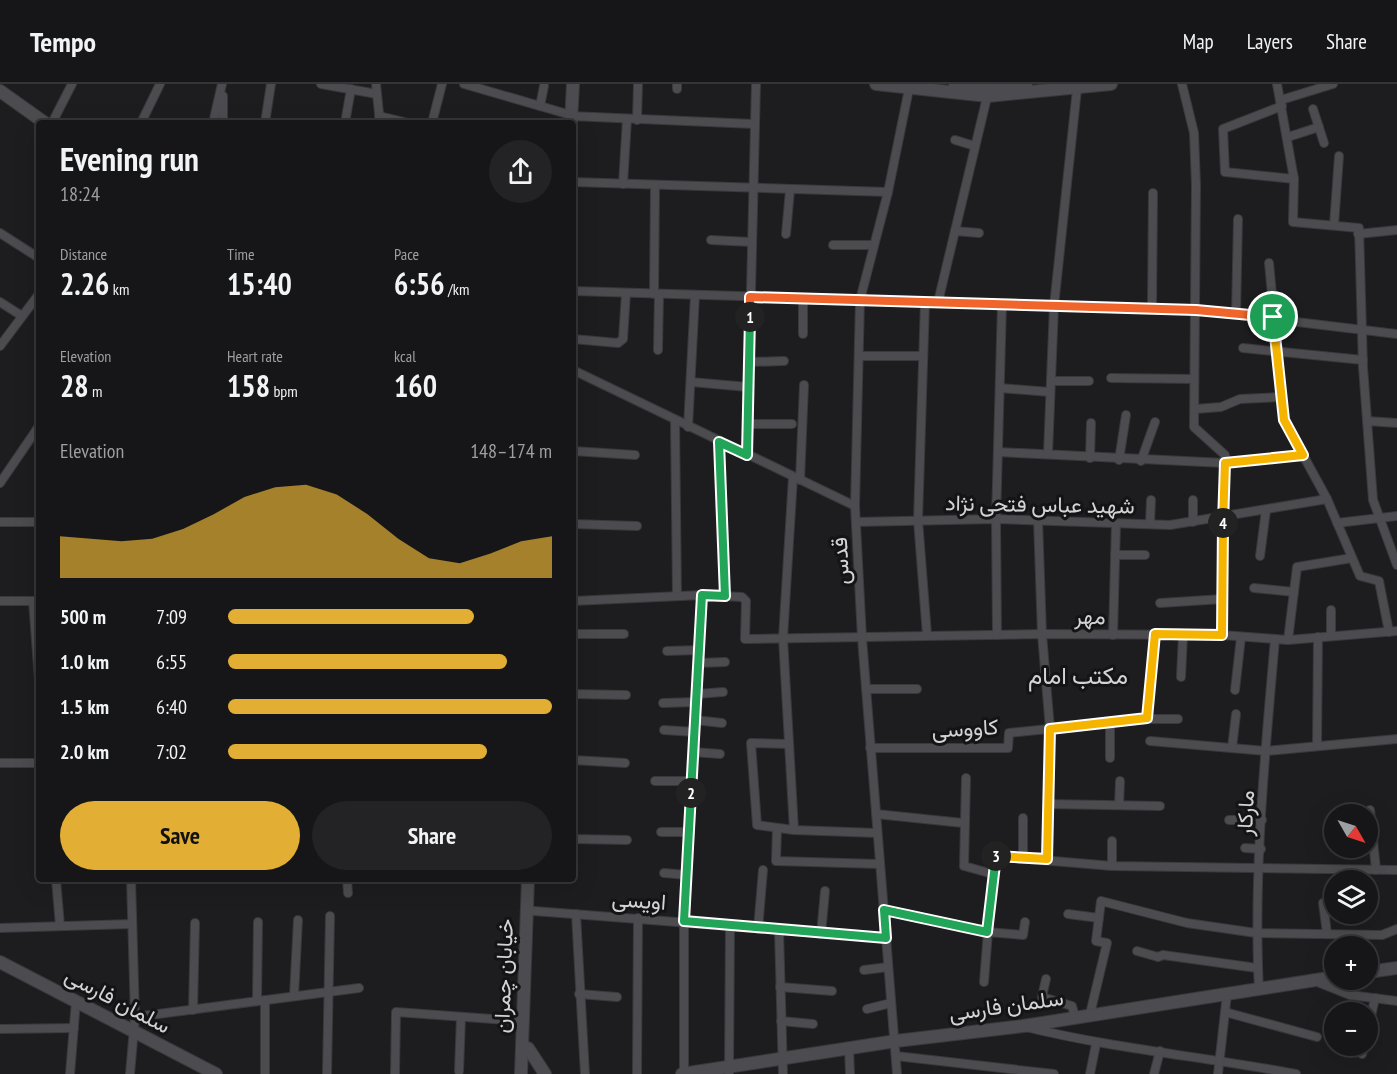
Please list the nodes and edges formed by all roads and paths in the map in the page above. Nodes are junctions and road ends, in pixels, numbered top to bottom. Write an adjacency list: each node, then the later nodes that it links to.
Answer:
1 (72, 84): 34 (street)
2 (160, 84): 35 (street)
3 (223, 84): 36 (street); 37 (street)
4 (271, 84): 38 (street)
5 (321, 84): 24 (street)
6 (376, 84): 26 (street)
7 (442, 84): 41 (street)
8 (464, 84): 29 (street)
9 (566, 84): 31 (main road)
10 (573, 84): 31 (main road)
11 (638, 84): 42 (street)
12 (756, 84): 43 (street)
13 (876, 84): 21 (main road)
14 (955, 84): 25 (main road)
15 (1026, 84): 25 (main road)
16 (1111, 84): 23 (main road)
17 (1182, 84): 86 (street)
18 (1277, 84): 28 (street)
19 (1333, 84): 28 (street)
20 (544, 86): 29 (street)
21 (909, 86): 22 (main road); 56 (street, قدس)
22 (930, 87): 25 (main road)
23 (1077, 88): 25 (main road); 84 (street)
24 (351, 89): 26 (street); 39 (street)
25 (989, 92): 48 (street)
26 (377, 94): 40 (street)
27 (1, 96): 33 (main road)
28 (1282, 103): 45 (street); 50 (street)
29 (540, 106): 31 (street)
30 (1313, 109): 44 (street)
31 (567, 119): 32 (street)
32 (627, 119): 42 (street); 52 (street)
33 (40, 120)
34 (54, 120)
35 (142, 120)
36 (214, 120)
37 (223, 120)
38 (265, 120)
39 (346, 120)
40 (380, 120)
41 (433, 120)
42 (637, 120): 43 (street)
43 (754, 124): 54 (street)
44 (1319, 127): 45 (street); 47 (street)
45 (1288, 137): 50 (street)
46 (955, 140): 48 (street)
47 (1324, 143)
48 (975, 146): 61 (street)
49 (1339, 156): 59 (street)
50 (1294, 179): 59 (street)
51 (576, 182): 52 (street)
52 (623, 184): 53 (street)
53 (655, 186): 54 (street); 74 (street)
54 (752, 188): 55 (street); 67 (street)
55 (790, 189): 56 (street); 64 (street)
56 (888, 192): 69 (street, قدس)
57 (1154, 193): 85 (street)
58 (1238, 219): 87 (street)
59 (1334, 225): 65 (street)
60 (1397, 230): 65 (street)
61 (955, 231): 63 (street); 82 (street)
62 (0, 233): 70 (street)
63 (979, 233)
64 (786, 234)
65 (1358, 234): 90 (street)
66 (711, 240): 67 (street)
67 (751, 242): 76 (street)
68 (833, 245): 69 (street)
69 (874, 245): 79 (street, قدس)
70 (36, 256)
71 (1269, 264): 89 (street)
72 (576, 291): 73 (street)
73 (626, 293): 74 (street); 93 (street)
74 (656, 294): 75 (street); 96 (street)
75 (695, 295): 76 (street); 108 (street)
76 (750, 297): 78 (street); 102 (street)
77 (36, 298): 88 (street)
78 (803, 298): 79 (street); 91 (street)
79 (860, 300): 81 (street); 98 (street, قدس)
80 (0, 302): 88 (street)
81 (925, 302): 82 (street); 99 (street)
82 (938, 302): 83 (street)
83 (1002, 304): 84 (street); 111 (street)
84 (1054, 306): 85 (street); 106 (street)
85 (1152, 309): 86 (street)
86 (1196, 310): 87 (street); 105 (street)
87 (1236, 314): 89 (street)
88 (22, 316): 94 (street)
89 (1273, 317): 90 (street); 97 (street)
90 (1362, 329): 92 (street); 100 (street)
91 (803, 334)
92 (1397, 334)
93 (576, 339)
94 (0, 346)
95 (1243, 348): 97 (street)
96 (658, 350)
97 (1276, 351): 100 (street); 113 (street)
98 (859, 356): 99 (street); 141 (street, قدس)
99 (923, 356): 146 (street)
100 (1363, 360): 117 (street)
101 (784, 361): 102 (street)
102 (749, 362): 110 (street)
103 (576, 371): 116 (street)
104 (1111, 378): 105 (street)
105 (1194, 379): 114 (street)
106 (1051, 381): 107 (street); 112 (street)
107 (1089, 381)
108 (691, 382): 110 (street); 123 (street)
109 (804, 386): 136 (street)
110 (748, 387): 121 (street)
111 (1000, 388): 112 (street); 127 (street)
112 (1050, 392): 128 (street)
113 (1281, 397): 114 (street); 131 (street)
114 (1195, 409): 135 (street)
115 (1126, 416): 133 (street)
116 (675, 420): 123 (street); 166 (street)
117 (1367, 421): 120 (street); 145 (street)
118 (1155, 422): 134 (street)
119 (1091, 423): 132 (street)
120 (1397, 423)
121 (747, 424): 122 (street); 130 (street)
122 (792, 424)
123 (688, 427): 125 (street)
124 (36, 430): 137 (street)
125 (719, 442): 130 (street); 167 (street)
126 (576, 451): 129 (street)
127 (998, 452): 128 (street); 147 (street)
128 (1048, 453): 132 (street)
129 (635, 455)
130 (747, 455): 136 (street)
131 (1303, 455): 135 (street); 138 (street)
132 (1090, 458): 133 (street)
133 (1119, 460): 134 (street)
134 (1141, 461): 135 (street)
135 (1225, 463): 144 (street)
136 (796, 479): 141 (street); 187 (street)
137 (0, 483)
138 (1327, 499): 142 (street, شهید عباس فتحی نژاد); 156 (street)
139 (1151, 500): 155 (street)
140 (1193, 500): 152 (street)
141 (855, 506): 151 (street, قدس)
142 (1266, 510): 144 (street, شهید عباس فتحی نژاد); 160 (street)
143 (1397, 516): 145 (street)
144 (1223, 518): 152 (street, شهید عباس فتحی نژاد); 168 (street)
145 (1380, 518): 156 (street); 162 (street)
146 (918, 519): 147 (street, شهید عباس فتحی نژاد); 151 (street, شهید عباس فتحی نژاد); 179 (street)
147 (996, 519): 148 (street, شهید عباس فتحی نژاد); 180 (street)
148 (1038, 520): 154 (street, شهید عباس فتحی نژاد); 177 (street)
149 (0, 522): 150 (street)
150 (36, 522)
151 (856, 522): 188 (street, قدس)
152 (1194, 522): 155 (street, شهید عباس فتحی نژاد)
153 (576, 524): 157 (street)
154 (1116, 524): 155 (street, شهید عباس فتحی نژاد); 158 (street)
155 (1150, 524)
156 (1337, 524): 161 (street)
157 (637, 526)
158 (1115, 555): 159 (street); 181 (street)
159 (1145, 555)
160 (1260, 556)
161 (1352, 558): 164 (street); 174 (street)
162 (1397, 565)
163 (1254, 588): 164 (street)
164 (1294, 592): 190 (street)
165 (702, 595): 166 (street); 167 (street); 191 (street)
166 (677, 596): 171 (street)
167 (725, 596): 187 (street, مهر)
168 (1223, 599): 172 (street); 183 (street)
169 (0, 601): 170 (street)
170 (36, 601)
171 (576, 601)
172 (1160, 603)
173 (1331, 609): 184 (street)
174 (1393, 632): 184 (street, مهر)
175 (576, 634): 176 (street)
176 (624, 634)
177 (1042, 634): 180 (street, مهر); 181 (street, مهر); 210 (street)
178 (1155, 634): 181 (street, مهر); 182 (street, مهر); 205 (street)
179 (927, 635): 180 (street, مهر); 188 (street, مهر)
180 (997, 635)
181 (1113, 635)
182 (1183, 635): 183 (street, مهر); 195 (street)
183 (1222, 635): 185 (street, مهر)
184 (1331, 636): 186 (street, مهر)
185 (1241, 637): 189 (street, مهر); 198 (street)
186 (1318, 637): 190 (street, مهر); 216 (street)
187 (783, 638): 188 (street, مهر); 215 (street)
188 (862, 639): 196 (street, قدس)
189 (1275, 639): 190 (street, مهر); 219 (street, مارکار)
190 (1288, 640)
191 (699, 650): 192 (street); 194 (street)
192 (667, 651)
193 (725, 662): 194 (street)
194 (698, 663): 202 (street)
195 (1181, 677)
196 (866, 689): 197 (street); 217 (street, قدس)
197 (917, 689)
198 (1235, 690)
199 (723, 693): 202 (street)
200 (576, 694): 201 (street)
201 (626, 695)
202 (696, 698): 203 (street); 207 (street)
203 (663, 703)
204 (1236, 714): 218 (street)
205 (1147, 718): 206 (street, کاووسی); 209 (street, کاووسی)
206 (1178, 719)
207 (695, 720): 208 (street); 212 (street)
208 (722, 723)
209 (1110, 723): 210 (street, کاووسی); 222 (street)
210 (1050, 729): 217 (street, کاووسی); 231 (street)
211 (664, 730): 212 (street)
212 (694, 732): 220 (street)
213 (1397, 739): 216 (street)
214 (1150, 741): 218 (street)
215 (788, 744): 239 (street); 240 (street)
216 (1317, 746): 219 (street)
217 (870, 748): 234 (street, قدس)
218 (1232, 748): 219 (street)
219 (1266, 751): 237 (street, مارکار)
220 (693, 752): 221 (street); 229 (street)
221 (720, 754)
222 (1110, 759)
223 (576, 760): 226 (street)
224 (36, 762): 225 (street)
225 (0, 763)
226 (625, 763)
227 (966, 778): 238 (street)
228 (656, 781): 229 (street)
229 (692, 781): 242 (street)
230 (1120, 781): 232 (street)
231 (1048, 804): 232 (street); 251 (street)
232 (1119, 805): 233 (street)
233 (1160, 806)
234 (876, 814): 238 (street); 243 (street, قدس)
235 (1023, 818): 249 (street)
236 (1229, 820): 237 (street)
237 (1262, 820): 248 (street, مارکار)
238 (963, 823): 260 (street)
239 (775, 828): 240 (street); 252 (street)
240 (794, 830): 243 (street)
241 (661, 832): 242 (street)
242 (689, 832): 261 (street)
243 (877, 833): 252 (street, قدس)
244 (576, 839): 245 (street)
245 (627, 840)
246 (1112, 841): 253 (street)
247 (1245, 848): 248 (street)
248 (1261, 849): 254 (street, مارکار)
249 (1023, 858): 251 (street); 260 (street)
250 (1376, 858): 256 (street)
251 (1047, 859): 253 (street)
252 (879, 864): 270 (street, قدس)
253 (1112, 866): 254 (street)
254 (1260, 869): 256 (street); 290 (street, مارکار)
255 (763, 870): 286 (street)
256 (1377, 870)
257 (1378, 870): 258 (street)
258 (1397, 870)
259 (664, 873): 261 (street)
260 (993, 874): 289 (street)
261 (687, 875): 278 (street)
262 (56, 882): 283 (street)
263 (131, 882): 282 (street)
264 (347, 882): 268 (street)
265 (528, 882): 328 (main road, خیابان چمران)
266 (535, 882): 271 (main road, خیابان چمران)
267 (825, 891): 292 (street)
268 (348, 893)
269 (1323, 903): 291 (street)
270 (884, 910): 289 (street); 293 (street, قدس)
271 (534, 911): 272 (street, اویسی); 338 (main road, خیابان چمران)
272 (576, 914): 275 (street, اویسی); 310 (street)
273 (1068, 914): 276 (street)
274 (330, 916): 309 (street)
275 (638, 918): 278 (street, اویسی); 356 (street)
276 (1099, 918): 290 (street); 323 (street)
277 (298, 920): 312 (street)
278 (684, 921): 284 (street, اویسی); 357 (street)
279 (258, 922): 315 (street)
280 (1025, 922): 289 (street)
281 (195, 923): 321 (street)
282 (132, 924): 283 (street); 324 (street)
283 (60, 926): 285 (street)
284 (730, 926): 286 (street, اویسی); 344 (street)
285 (0, 928)
286 (758, 928): 288 (street, اویسی)
287 (1397, 929): 291 (street)
288 (779, 931): 292 (street, اویسی); 305 (street)
289 (987, 932): 304 (street)
290 (1256, 933): 291 (street); 297 (street, مارکار)
291 (1327, 933)
292 (821, 934): 293 (street, اویسی)
293 (886, 938): 296 (street, قدس)
294 (1137, 951): 297 (street)
295 (0, 962): 316 (main road, سلمان فارسی)
296 (888, 967): 299 (street); 319 (street, قدس)
297 (1257, 968): 307 (street, مارکار)
298 (1397, 968): 300 (main road)
299 (864, 970)
300 (1378, 971)
301 (1046, 979): 326 (street)
302 (1324, 979): 303 (main road, سلمان فارسی)
303 (1314, 980): 307 (main road, سلمان فارسی); 314 (street)
304 (984, 982)
305 (780, 987): 308 (street); 327 (street)
306 (359, 988): 309 (street)
307 (1259, 990): 311 (main road, سلمان فارسی)
308 (832, 991)
309 (328, 992): 312 (street); 349 (street)
310 (579, 994): 313 (street); 355 (street)
311 (1227, 994): 322 (street); 323 (main road, سلمان فارسی)
312 (294, 996): 315 (street)
313 (617, 997)
314 (1375, 998): 317 (street); 318 (street)
315 (261, 1000): 321 (street); 348 (street)
316 (76, 1001): 331 (street); 333 (main road, سلمان فارسی)
317 (1397, 1001)
318 (1374, 1002)
319 (891, 1003): 320 (street); 335 (street, قدس)
320 (867, 1009)
321 (193, 1010): 324 (street)
322 (1225, 1012): 334 (street); 341 (street)
323 (1090, 1014): 326 (main road, سلمان فارسی)
324 (135, 1017): 333 (street)
325 (461, 1017): 328 (street); 343 (street); 350 (street)
326 (1075, 1017): 330 (main road, سلمان فارسی)
327 (781, 1020): 329 (street); 342 (street)
328 (522, 1022): 338 (main road, خیابان چمران)
329 (813, 1024)
330 (1023, 1026): 335 (main road, سلمان فارسی); 336 (street)
331 (74, 1028): 332 (street); 345 (street)
332 (0, 1029)
333 (133, 1034): 346 (street); 347 (main road, سلمان فارسی)
334 (1317, 1037)
335 (896, 1041): 337 (main road, سلمان فارسی); 340 (street, قدس)
336 (1096, 1044): 339 (street); 362 (street)
337 (849, 1048): 342 (main road, سلمان فارسی); 359 (street)
338 (525, 1049): 351 (main road); 352 (main road, خیابان چمران); 353 (main road, خیابان چمران); 354 (main road)
339 (1160, 1051): 341 (street); 363 (street)
340 (896, 1056): 360 (street, قدس); 361 (street)
341 (1220, 1059): 364 (street); 365 (street)
342 (782, 1060): 344 (main road, سلمان فارسی); 358 (street)
343 (459, 1071)
344 (729, 1071): 357 (main road, سلمان فارسی)
345 (70, 1074)
346 (130, 1074)
347 (216, 1074)
348 (265, 1074)
349 (327, 1074)
350 (394, 1074)
351 (514, 1074)
352 (521, 1074)
353 (529, 1074)
354 (545, 1074)
355 (585, 1074)
356 (637, 1074)
357 (684, 1074)
358 (783, 1074)
359 (850, 1074)
360 (897, 1074)
361 (1054, 1074)
362 (1090, 1074)
363 (1154, 1074)
364 (1218, 1074)
365 (1296, 1074)

